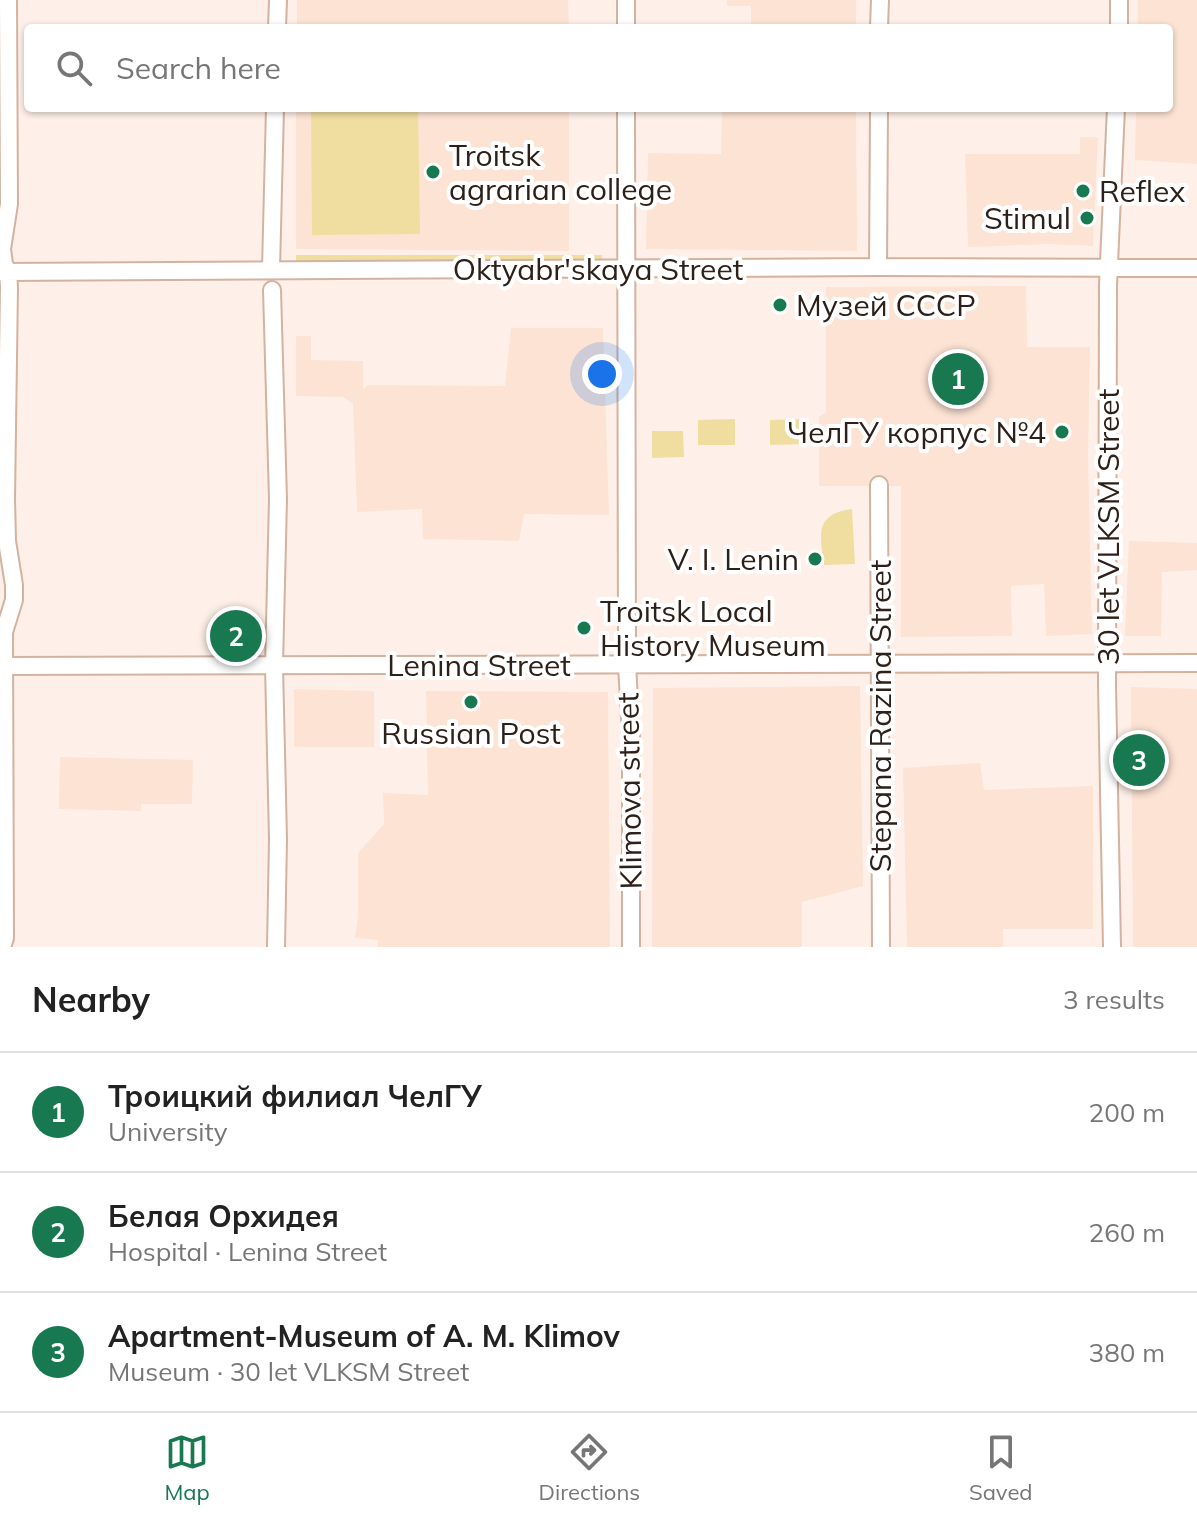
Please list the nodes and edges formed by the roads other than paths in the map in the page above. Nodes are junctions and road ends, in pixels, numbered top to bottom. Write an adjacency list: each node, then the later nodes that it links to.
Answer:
1 (8, 0): 19 (street)
2 (278, 0): 6 (street)
3 (626, 0): 7 (street)
4 (880, 0): 8 (street)
5 (1119, 0): 9 (street)
6 (277, 24)
7 (626, 24)
8 (879, 24)
9 (1119, 24)
10 (275, 112): 17 (street)
11 (626, 112): 15 (street, Klimova street)
12 (879, 112): 14 (street)
13 (1116, 112): 18 (street, 30 let VLKSM Street)
14 (878, 267): 15 (street, Oktyabr'skaya Street); 18 (street, Oktyabr'skaya Street)
15 (626, 268): 17 (street, Oktyabr'skaya Street); 24 (street, Klimova street)
16 (1197, 268): 18 (street, Oktyabr'skaya Street)
17 (271, 269): 19 (street, Oktyabr'skaya Street)
18 (1109, 269): 22 (street, 30 let VLKSM Street)
19 (4, 272): 26 (street)
20 (272, 290): 27 (street)
21 (879, 485): 25 (street, Stepana Razina Street)
22 (1108, 662): 23 (street, Lenina Street); 25 (street, Lenina Street); 32 (street, 30 let VLKSM Street)
23 (1197, 663)
24 (627, 664): 25 (street, Lenina Street); 27 (street, Lenina Street); 30 (street, Klimova street)
25 (879, 664): 31 (street, Stepana Razina Street)
26 (2, 666): 27 (street, Lenina Street); 28 (street)
27 (274, 666): 29 (street)
28 (2, 947)
29 (276, 947)
30 (631, 947)
31 (881, 947)
32 (1112, 947)

